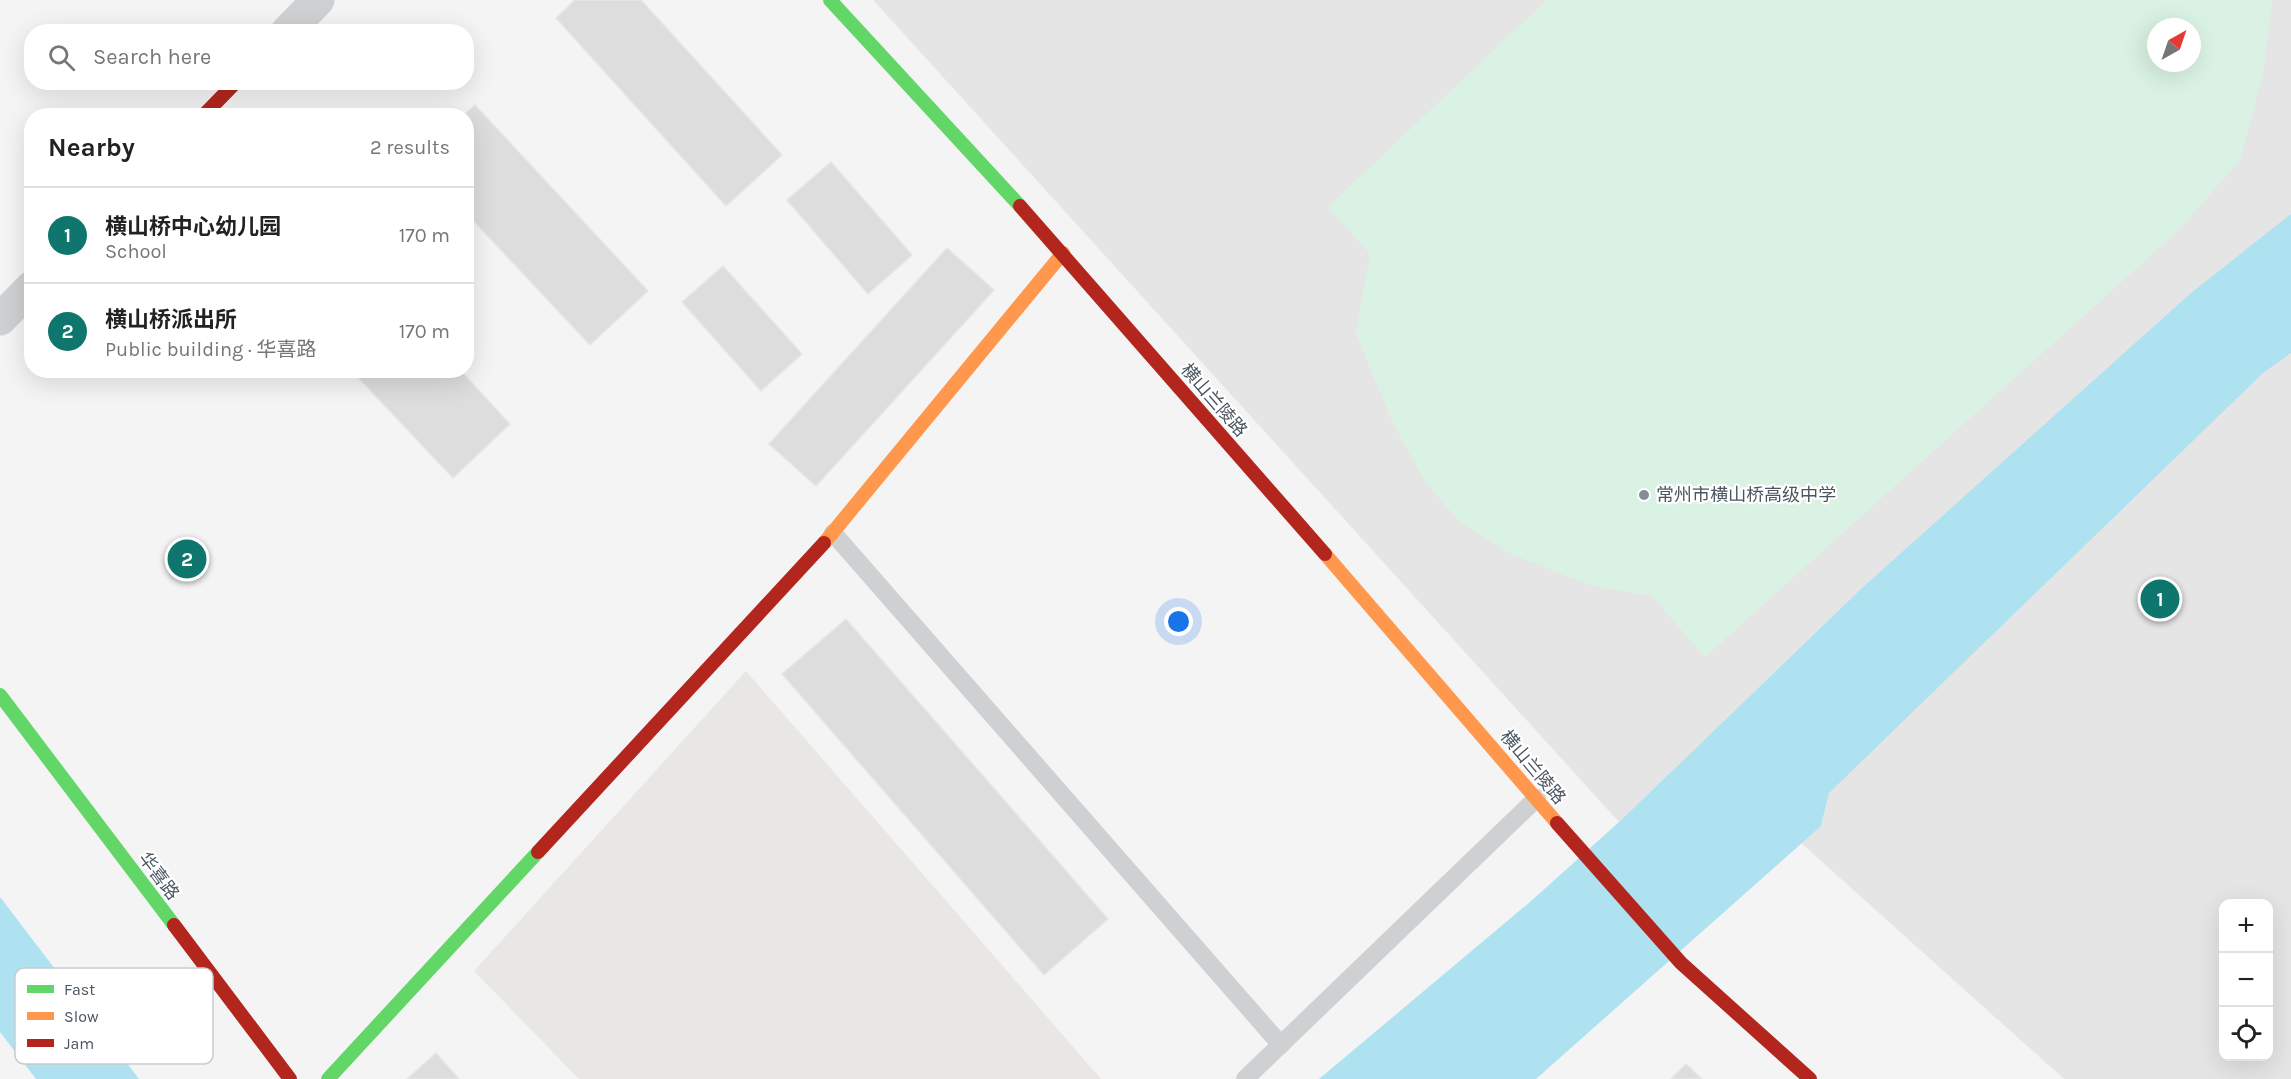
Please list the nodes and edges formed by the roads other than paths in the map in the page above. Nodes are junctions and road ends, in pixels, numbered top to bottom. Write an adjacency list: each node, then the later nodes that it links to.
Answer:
1 (318, 0): 3 (street)
2 (830, 0): 6 (street, 横山兰陵路)
3 (295, 24)
4 (228, 90): 5 (street)
5 (211, 108)
6 (1063, 253): 9 (street); 11 (street, 横山兰陵路)
7 (24, 295): 8 (street)
8 (0, 319)
9 (834, 533): 14 (lane); 16 (street)
10 (0, 694): 12 (street, 华喜路)
11 (1537, 798): 14 (lane); 18 (street, 横山兰陵路)
12 (206, 968)
13 (213, 977): 15 (street, 华喜路)
14 (1281, 1045): 17 (lane)
15 (290, 1079)
16 (328, 1079)
17 (1245, 1079)
18 (1810, 1079)

